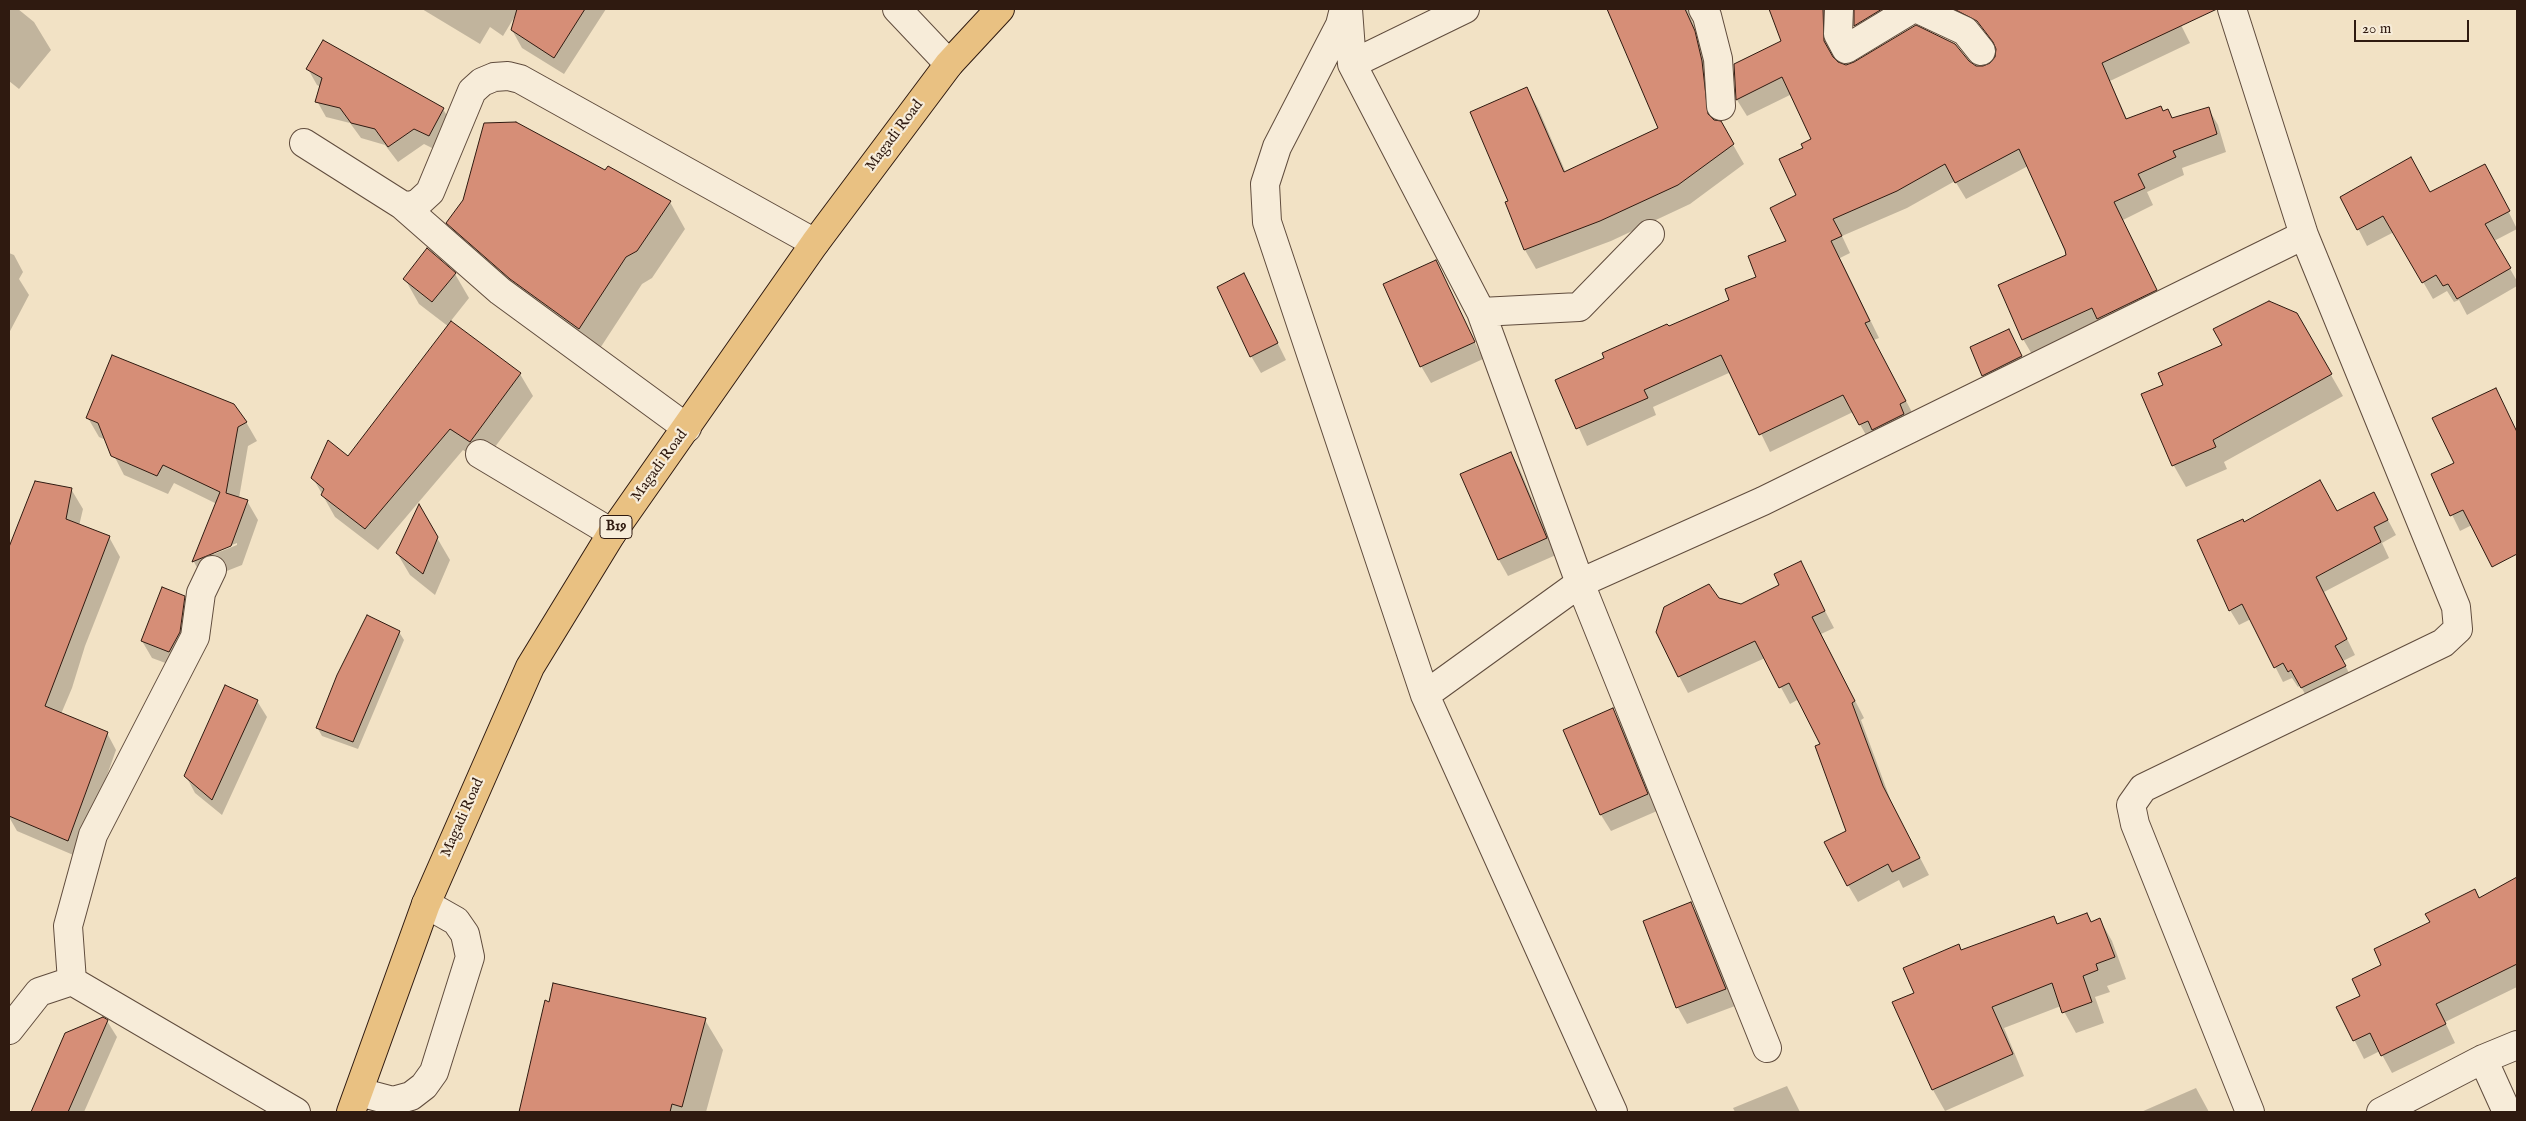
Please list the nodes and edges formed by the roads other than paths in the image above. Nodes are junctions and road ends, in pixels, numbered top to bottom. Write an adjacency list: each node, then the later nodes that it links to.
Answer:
1 (897, 9): 12 (street)
2 (1000, 9): 12 (highway, Magadi Road / B19)
3 (1344, 9): 26 (street)
4 (1348, 9): 13 (street)
5 (1465, 9): 13 (street)
6 (1703, 9): 14 (street)
7 (1839, 9): 8 (street)
8 (1912, 9)
9 (1918, 9): 11 (street)
10 (2232, 9): 18 (street)
11 (1981, 51)
12 (949, 64): 19 (highway, Magadi Road / B19)
13 (1352, 64): 20 (street)
14 (1721, 106)
15 (304, 143): 16 (street)
16 (402, 205): 19 (street); 21 (street)
17 (1650, 234): 20 (street)
18 (2304, 235): 25 (street); 36 (street)
19 (815, 243): 21 (highway, Magadi Road / B19)
20 (1481, 312): 25 (street)
21 (687, 428): 23 (highway, Magadi Road / B19)
22 (480, 454): 23 (street)
23 (612, 533): 27 (highway, Magadi Road / B19)
24 (212, 570): 28 (street)
25 (1580, 583): 26 (street); 31 (street)
26 (1425, 695): 35 (street)
27 (426, 904): 33 (highway, Magadi Road / B19); 33 (street)
28 (72, 981): 29 (street); 34 (street)
29 (9, 1030)
30 (2517, 1045): 32 (street)
31 (1766, 1048)
32 (2483, 1059): 37 (street); 38 (street)
33 (355, 1102)
34 (296, 1112)
35 (1613, 1112)
36 (2250, 1112)
37 (2381, 1112)
38 (2507, 1112)

